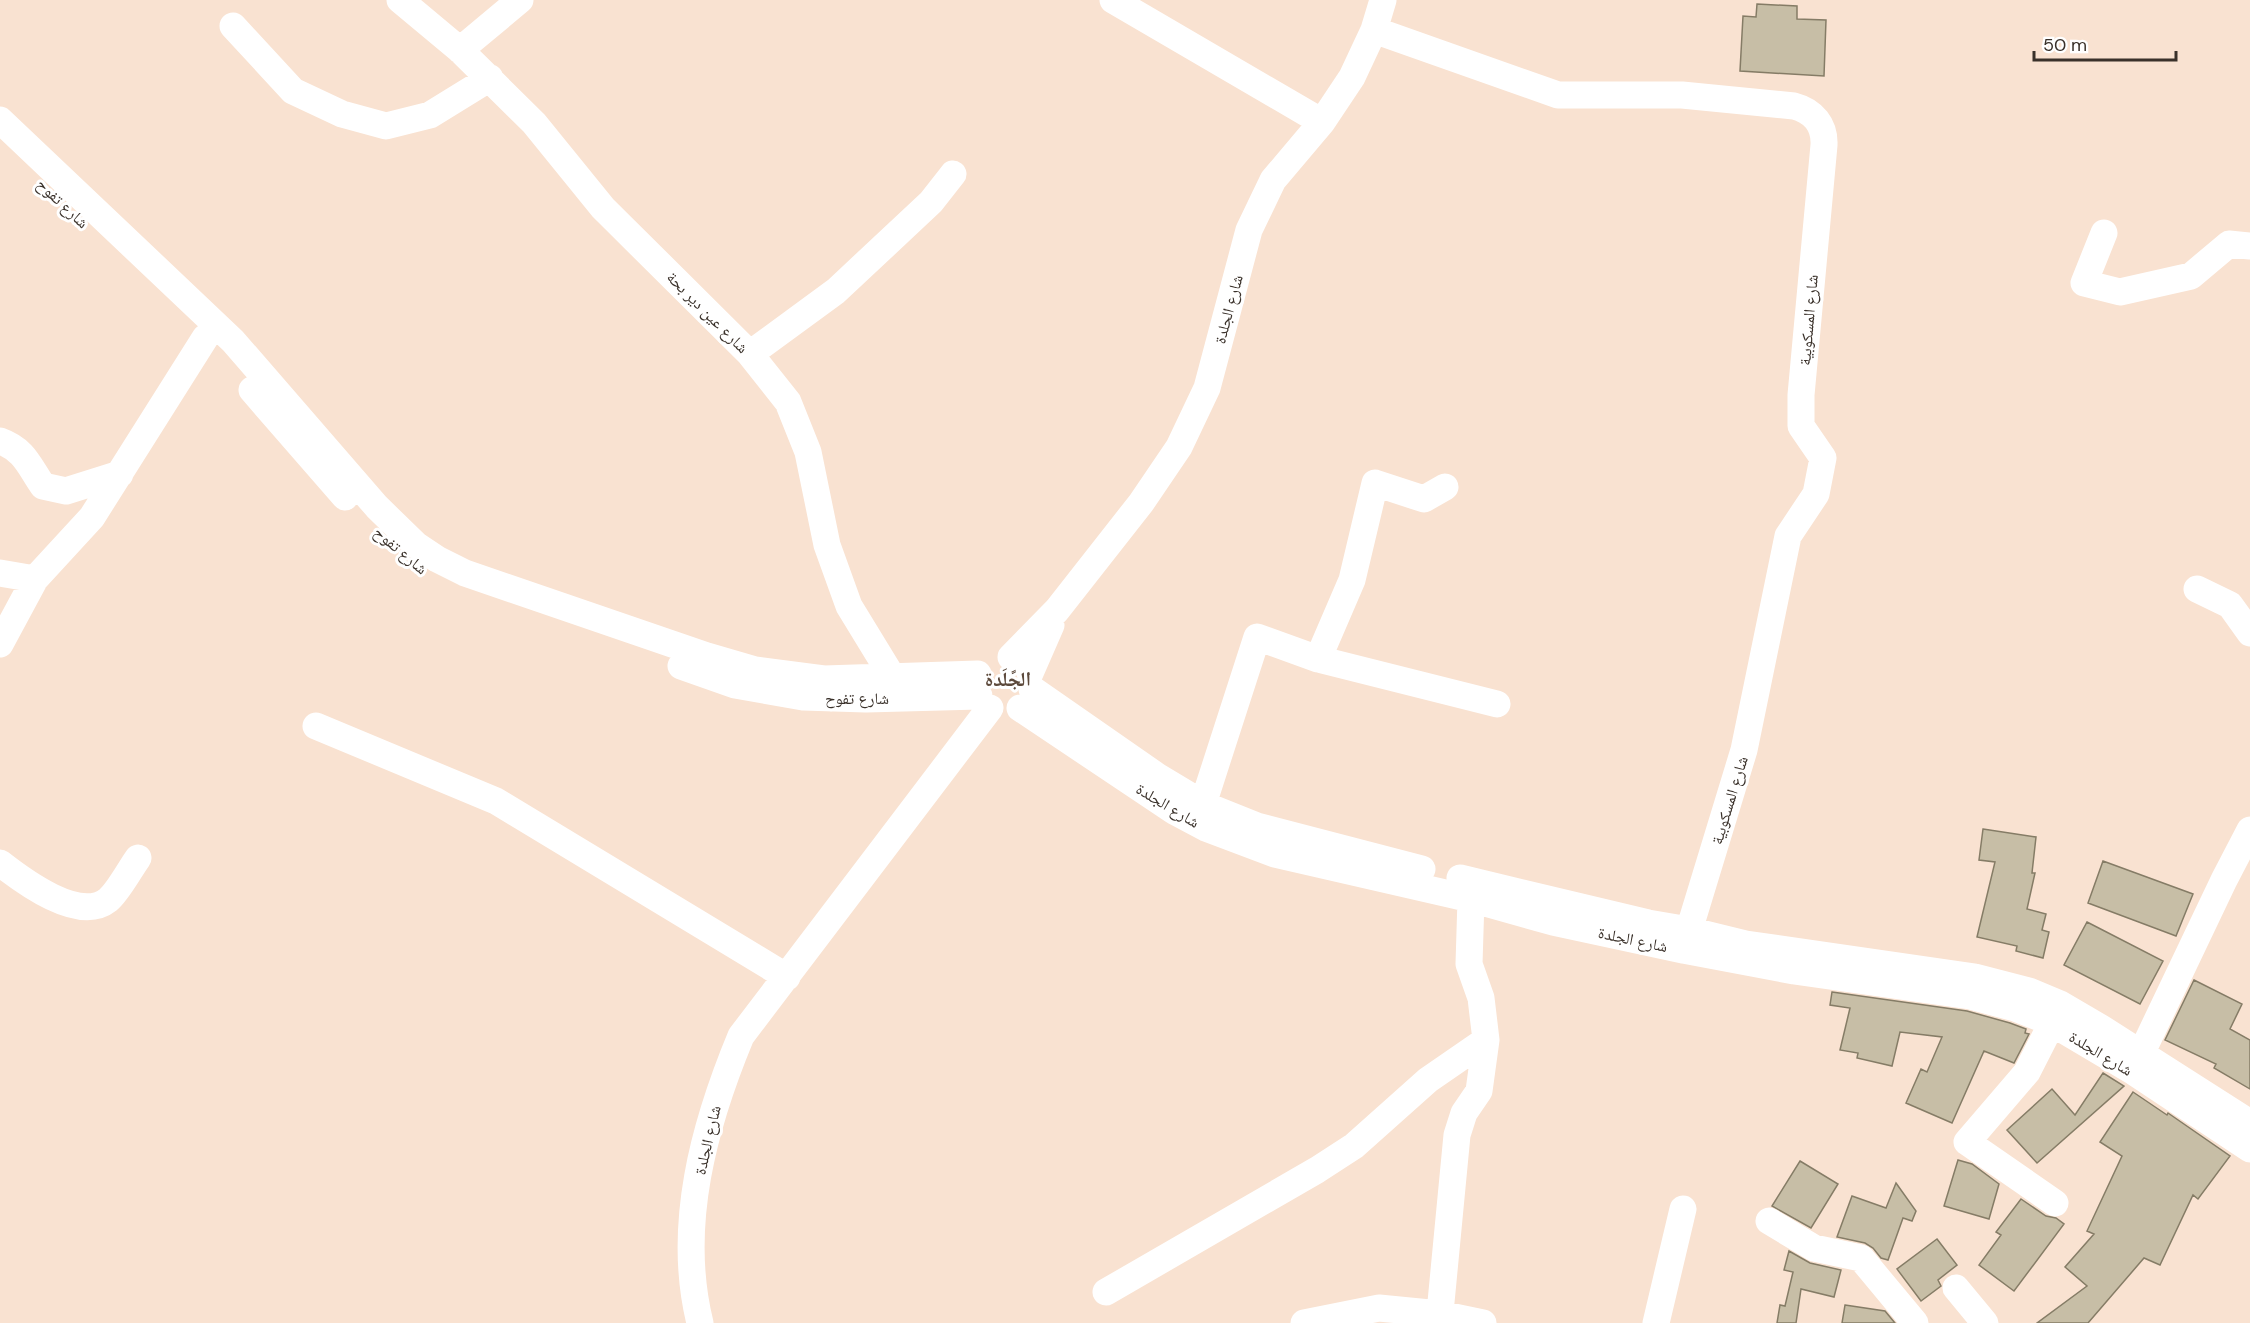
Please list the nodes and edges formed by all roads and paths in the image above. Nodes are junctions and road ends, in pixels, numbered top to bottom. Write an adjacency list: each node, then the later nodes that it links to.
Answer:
1 (400, 0): 7 (street, شارع عين دير بحة)
2 (520, 0): 7 (street)
3 (1113, 0): 10 (street)
4 (1383, 0): 6 (street, شارع الجلدة)
5 (233, 26): 8 (street)
6 (1374, 30): 10 (street, شارع الجلدة); 37 (street, شارع المسكوبية)
7 (459, 50): 8 (street, شارع عين دير بحة)
8 (490, 78): 16 (street, شارع عين دير بحة)
9 (0, 120): 28 (street)
10 (1322, 122): 27 (street, شارع الجلدة)
11 (0, 144): 15 (street, شارع تفوح)
12 (953, 174): 16 (street)
13 (2104, 233): 14 (street)
14 (2250, 246)
15 (205, 338): 18 (street); 28 (street, شارع تفوح)
16 (750, 354): 28 (street, شارع عين دير بحة)
17 (0, 441): 18 (street)
18 (120, 474): 21 (street)
19 (1445, 487): 26 (street)
20 (0, 573): 21 (street)
21 (35, 579): 23 (street)
22 (2198, 589): 24 (street)
23 (8, 618): 25 (street)
24 (2250, 633)
25 (0, 644)
26 (1318, 659): 30 (street); 32 (street)
27 (1023, 682): 29 (street, شارع تفوح); 29 (street); 32 (street, شارع الجلدة); 36 (street, شارع الجلدة)
28 (894, 688): 29 (street, شارع تفوح)
29 (982, 693): 38 (street, شارع الجلدة)
30 (1497, 704)
31 (316, 726): 38 (street)
32 (1203, 804): 36 (street, شارع الجلدة)
33 (2250, 830): 41 (street)
34 (138, 858): 35 (street)
35 (0, 863)
36 (1469, 889): 37 (street, شارع الجلدة); 40 (street)
37 (1686, 940): 39 (street, شارع الجلدة); 41 (street, شارع الجلدة)
38 (787, 977): 50 (street, شارع الجلدة); 51 (street, شارع الجلدة)
39 (2052, 1023): 43 (street, شارع الجلدة); 44 (street)
40 (1486, 1040): 48 (street); 49 (street)
41 (2142, 1052): 42 (street, شارع الجلدة)
42 (2250, 1123)
43 (2250, 1149)
44 (2055, 1203)
45 (1683, 1209): 54 (street)
46 (1768, 1221): 55 (street)
47 (1956, 1288): 56 (street)
48 (1106, 1292)
49 (1440, 1318): 52 (street); 53 (street)
50 (700, 1323)
51 (718, 1323)
52 (1304, 1323)
53 (1483, 1323)
54 (1656, 1323)
55 (1915, 1323)
56 (1985, 1323)

